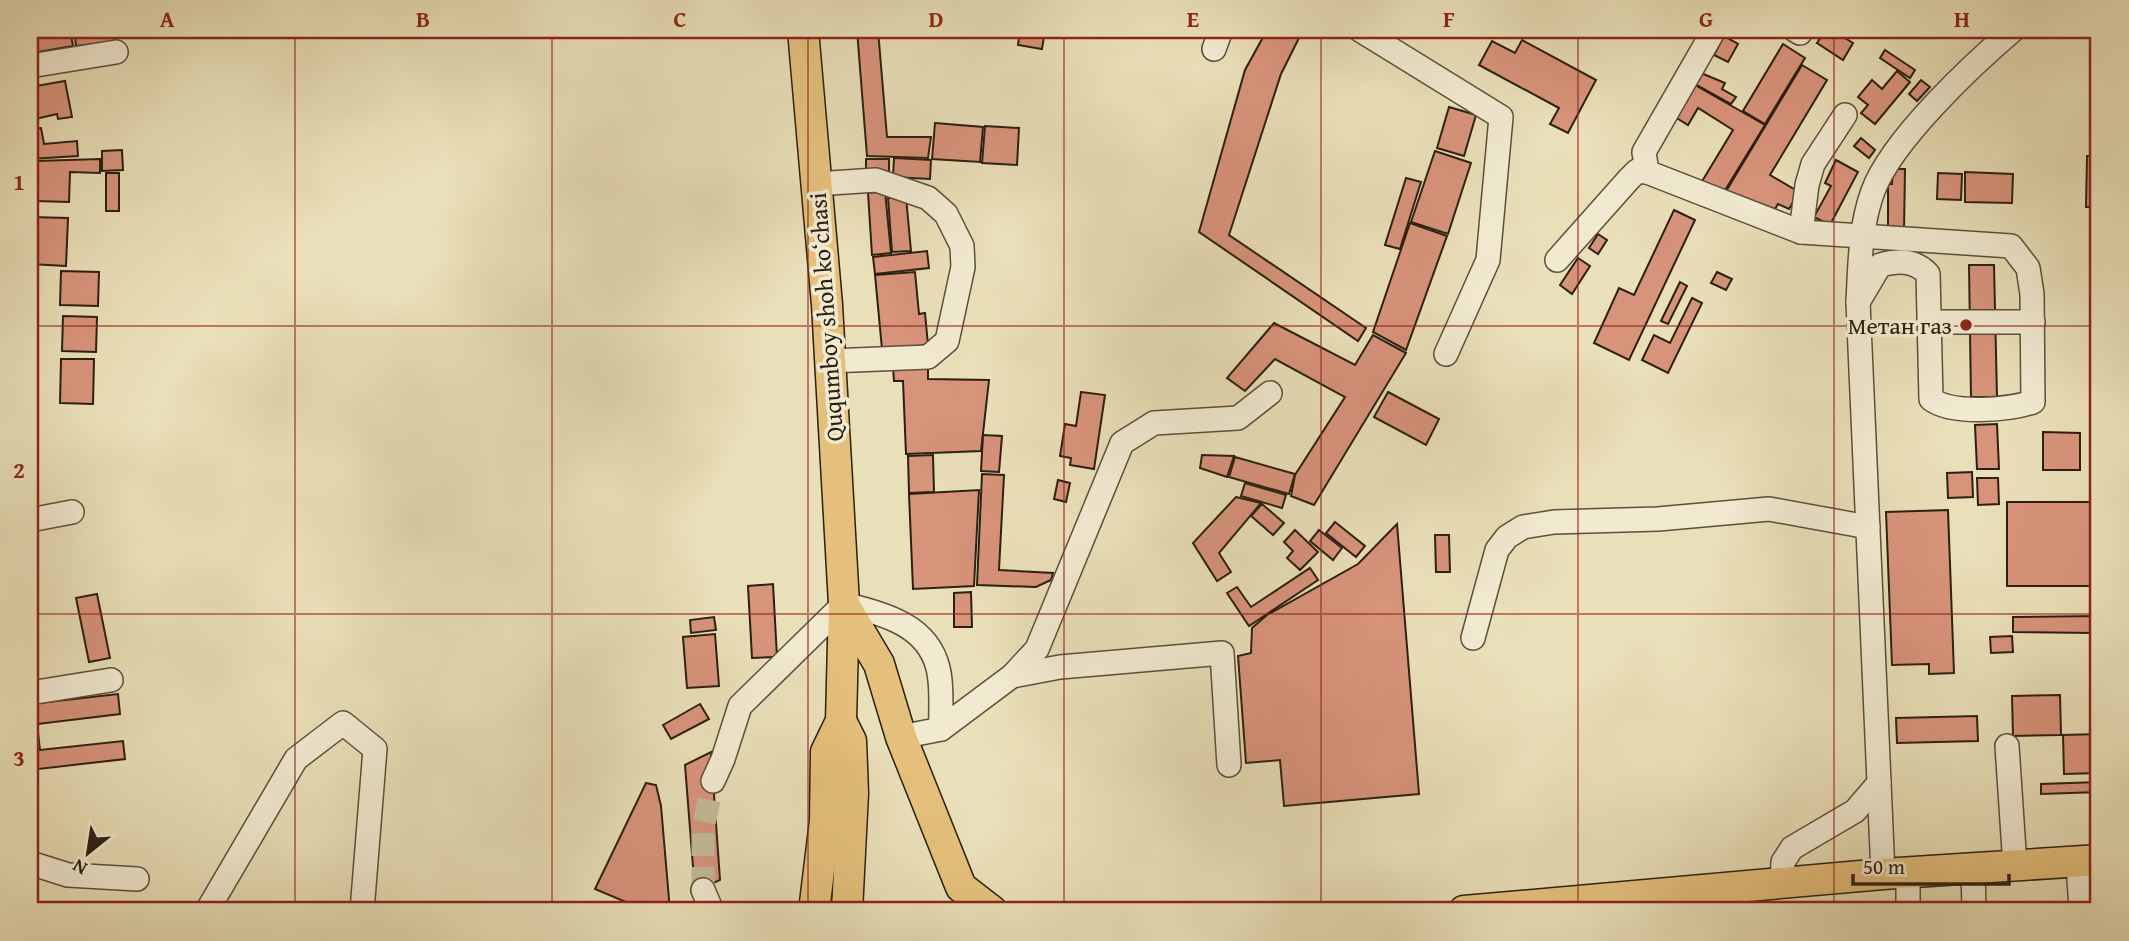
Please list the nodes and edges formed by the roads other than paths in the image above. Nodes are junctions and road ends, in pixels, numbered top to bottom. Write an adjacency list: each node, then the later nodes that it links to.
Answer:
1 (803, 30): 9 (main road, Ququmboy shoh koʻchasi)
2 (1360, 30): 16 (street)
3 (1714, 30): 8 (street)
4 (2012, 30): 11 (street)
5 (116, 52): 6 (street)
6 (30, 66)
7 (1845, 115): 10 (street)
8 (1647, 172): 10 (street); 12 (street)
9 (816, 184): 17 (main road, Ququmboy shoh koʻchasi); 17 (street)
10 (1801, 232): 11 (street)
11 (1861, 237): 13 (street); 15 (street)
12 (1557, 260)
13 (1858, 302): 14 (street); 21 (street)
14 (1929, 322): 15 (street); 15 (street)
15 (2033, 322)
16 (1446, 354)
17 (830, 361): 22 (main road, Ququmboy shoh koʻchasi)
18 (1270, 393): 24 (street)
19 (72, 512): 20 (street)
20 (30, 520)
21 (1868, 527): 23 (street); 33 (street)
22 (844, 604): 27 (main road, Ququmboy shoh koʻchasi); 28 (street); 29 (main road); 32 (street)
23 (1472, 638)
24 (1012, 676): 28 (street); 31 (street)
25 (111, 680): 26 (street)
26 (30, 692)
27 (841, 729): 29 (main road); 45 (main road); 46 (main road)
28 (941, 729): 29 (street)
29 (901, 737): 41 (main road)
30 (2007, 746): 36 (street)
31 (1229, 765)
32 (713, 781)
33 (1879, 783): 38 (street); 40 (street)
34 (2089, 861): 36 (main road); 42 (street)
35 (30, 863): 39 (street)
36 (2015, 866): 37 (main road)
37 (1973, 869): 38 (main road); 50 (street)
38 (1895, 874): 40 (main road); 49 (street)
39 (137, 879)
40 (1782, 883): 48 (main road)
41 (965, 899): 47 (main road)
42 (2092, 904)
43 (207, 911): 44 (street)
44 (362, 911)
45 (814, 911)
46 (847, 911)
47 (992, 911)
48 (1464, 911)
49 (1908, 911)
50 (1974, 911)

